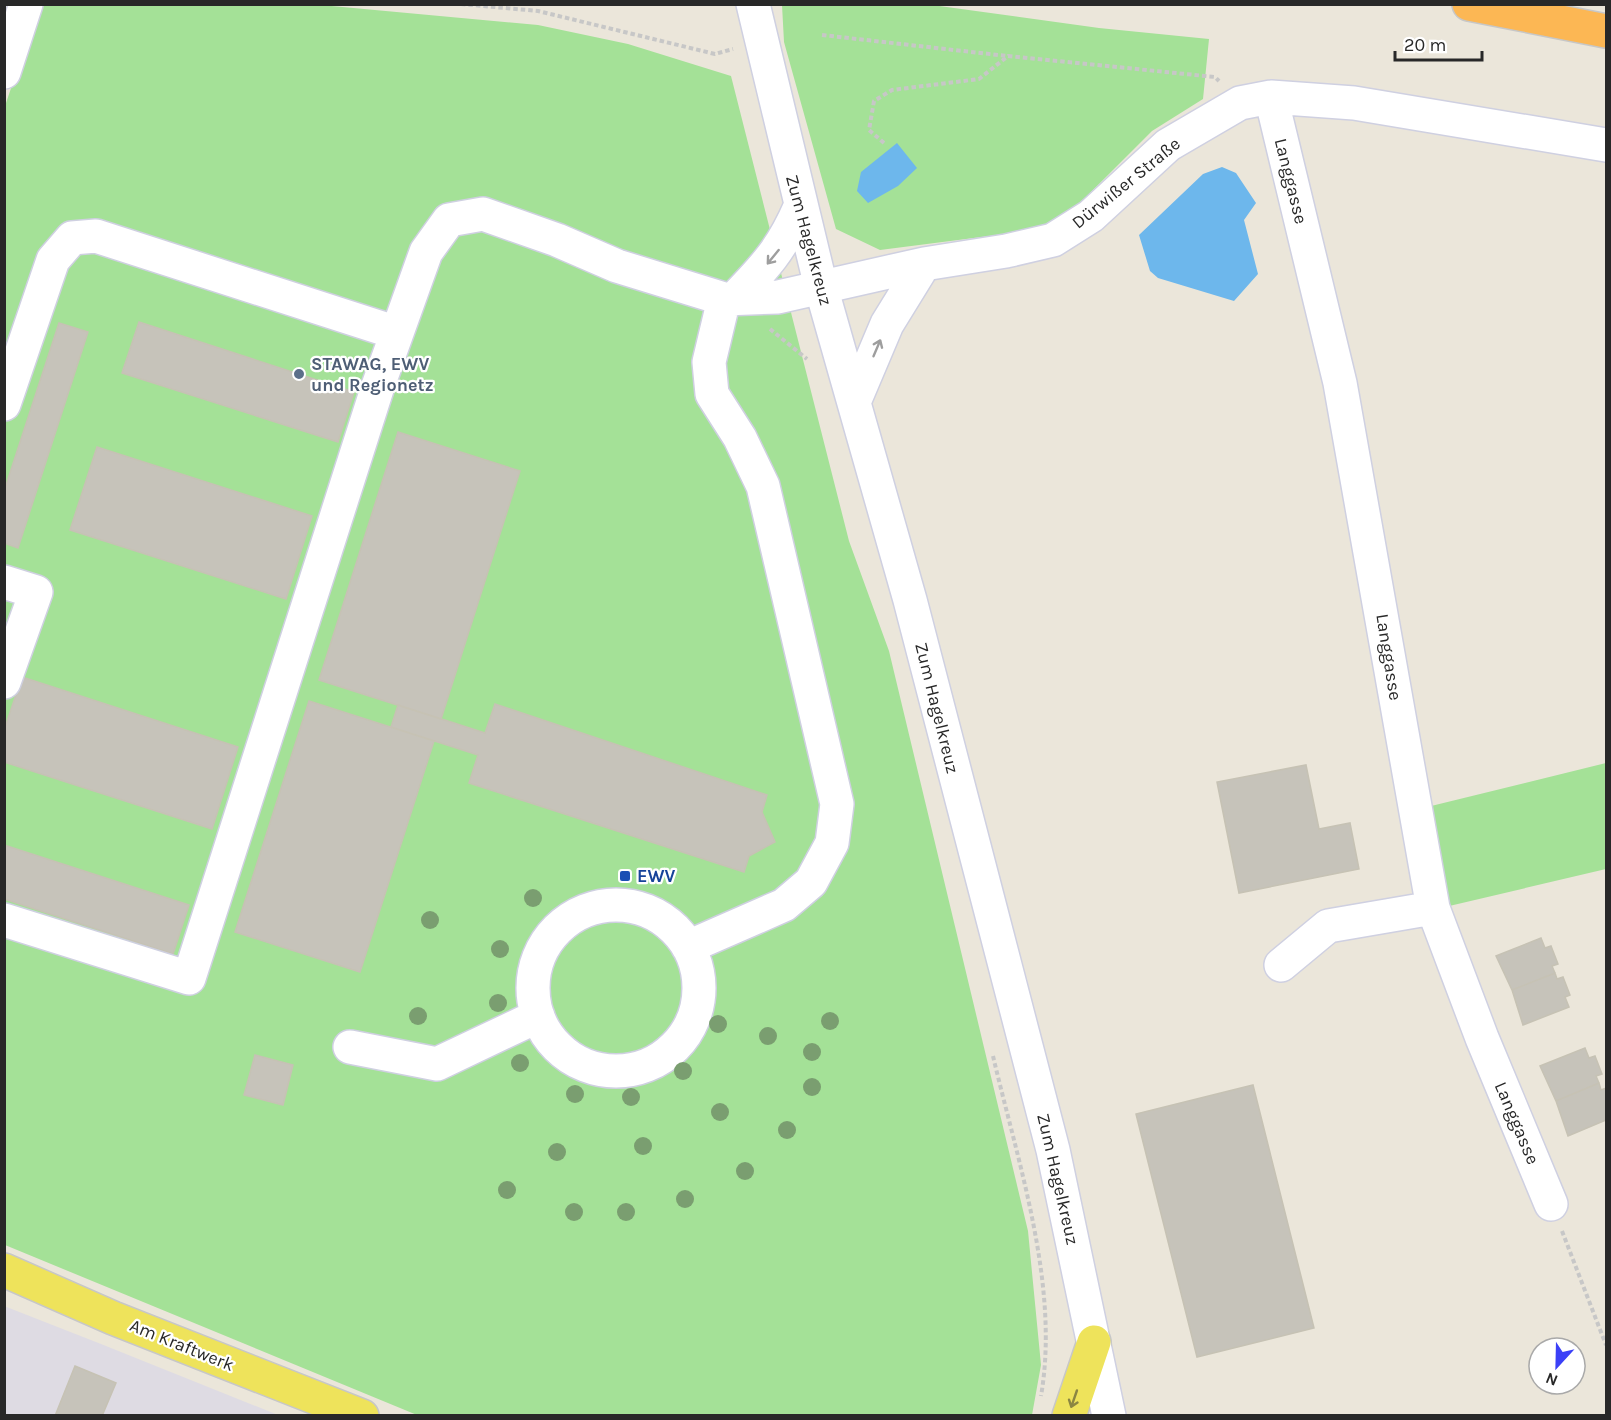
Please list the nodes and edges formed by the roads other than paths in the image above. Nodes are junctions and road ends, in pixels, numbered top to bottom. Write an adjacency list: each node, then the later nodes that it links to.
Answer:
1 (26, 4): 5 (street)
2 (753, 4): 8 (street, Zum Hagelkreuz)
3 (1469, 4): 4 (highway)
4 (1606, 31)
5 (4, 72)
6 (1255, 100): 7 (street); 9 (street, Dürwißer Straße); 17 (street, Langgasse)
7 (1606, 145)
8 (800, 207): 10 (street, Zum Hagelkreuz); 11 (street, one-way to 11)
9 (924, 264): 10 (street, Dürwißer Straße); 13 (street, one-way to 9)
10 (821, 287): 11 (street, Dürwißer Straße); 13 (street, Zum Hagelkreuz)
11 (729, 299): 12 (street, Dürwißer Straße); 19 (street)
12 (397, 333): 14 (street); 18 (street, Dürwißer Straße)
13 (854, 402): 25 (street, Zum Hagelkreuz)
14 (4, 404)
15 (4, 582): 16 (street)
16 (4, 682)
17 (1433, 908): 20 (street); 23 (street, Langgasse)
18 (4, 920)
19 (688, 946): 21 (street); 21 (street)
20 (1281, 966)
21 (538, 1016): 22 (street)
22 (350, 1047)
23 (1551, 1204)
24 (4, 1270): 27 (main road, Am Kraftwerk)
25 (1094, 1342): 26 (main road, one-way to 26); 28 (street, Zum Hagelkreuz)
26 (1054, 1410)
27 (362, 1416)
28 (1109, 1416)

